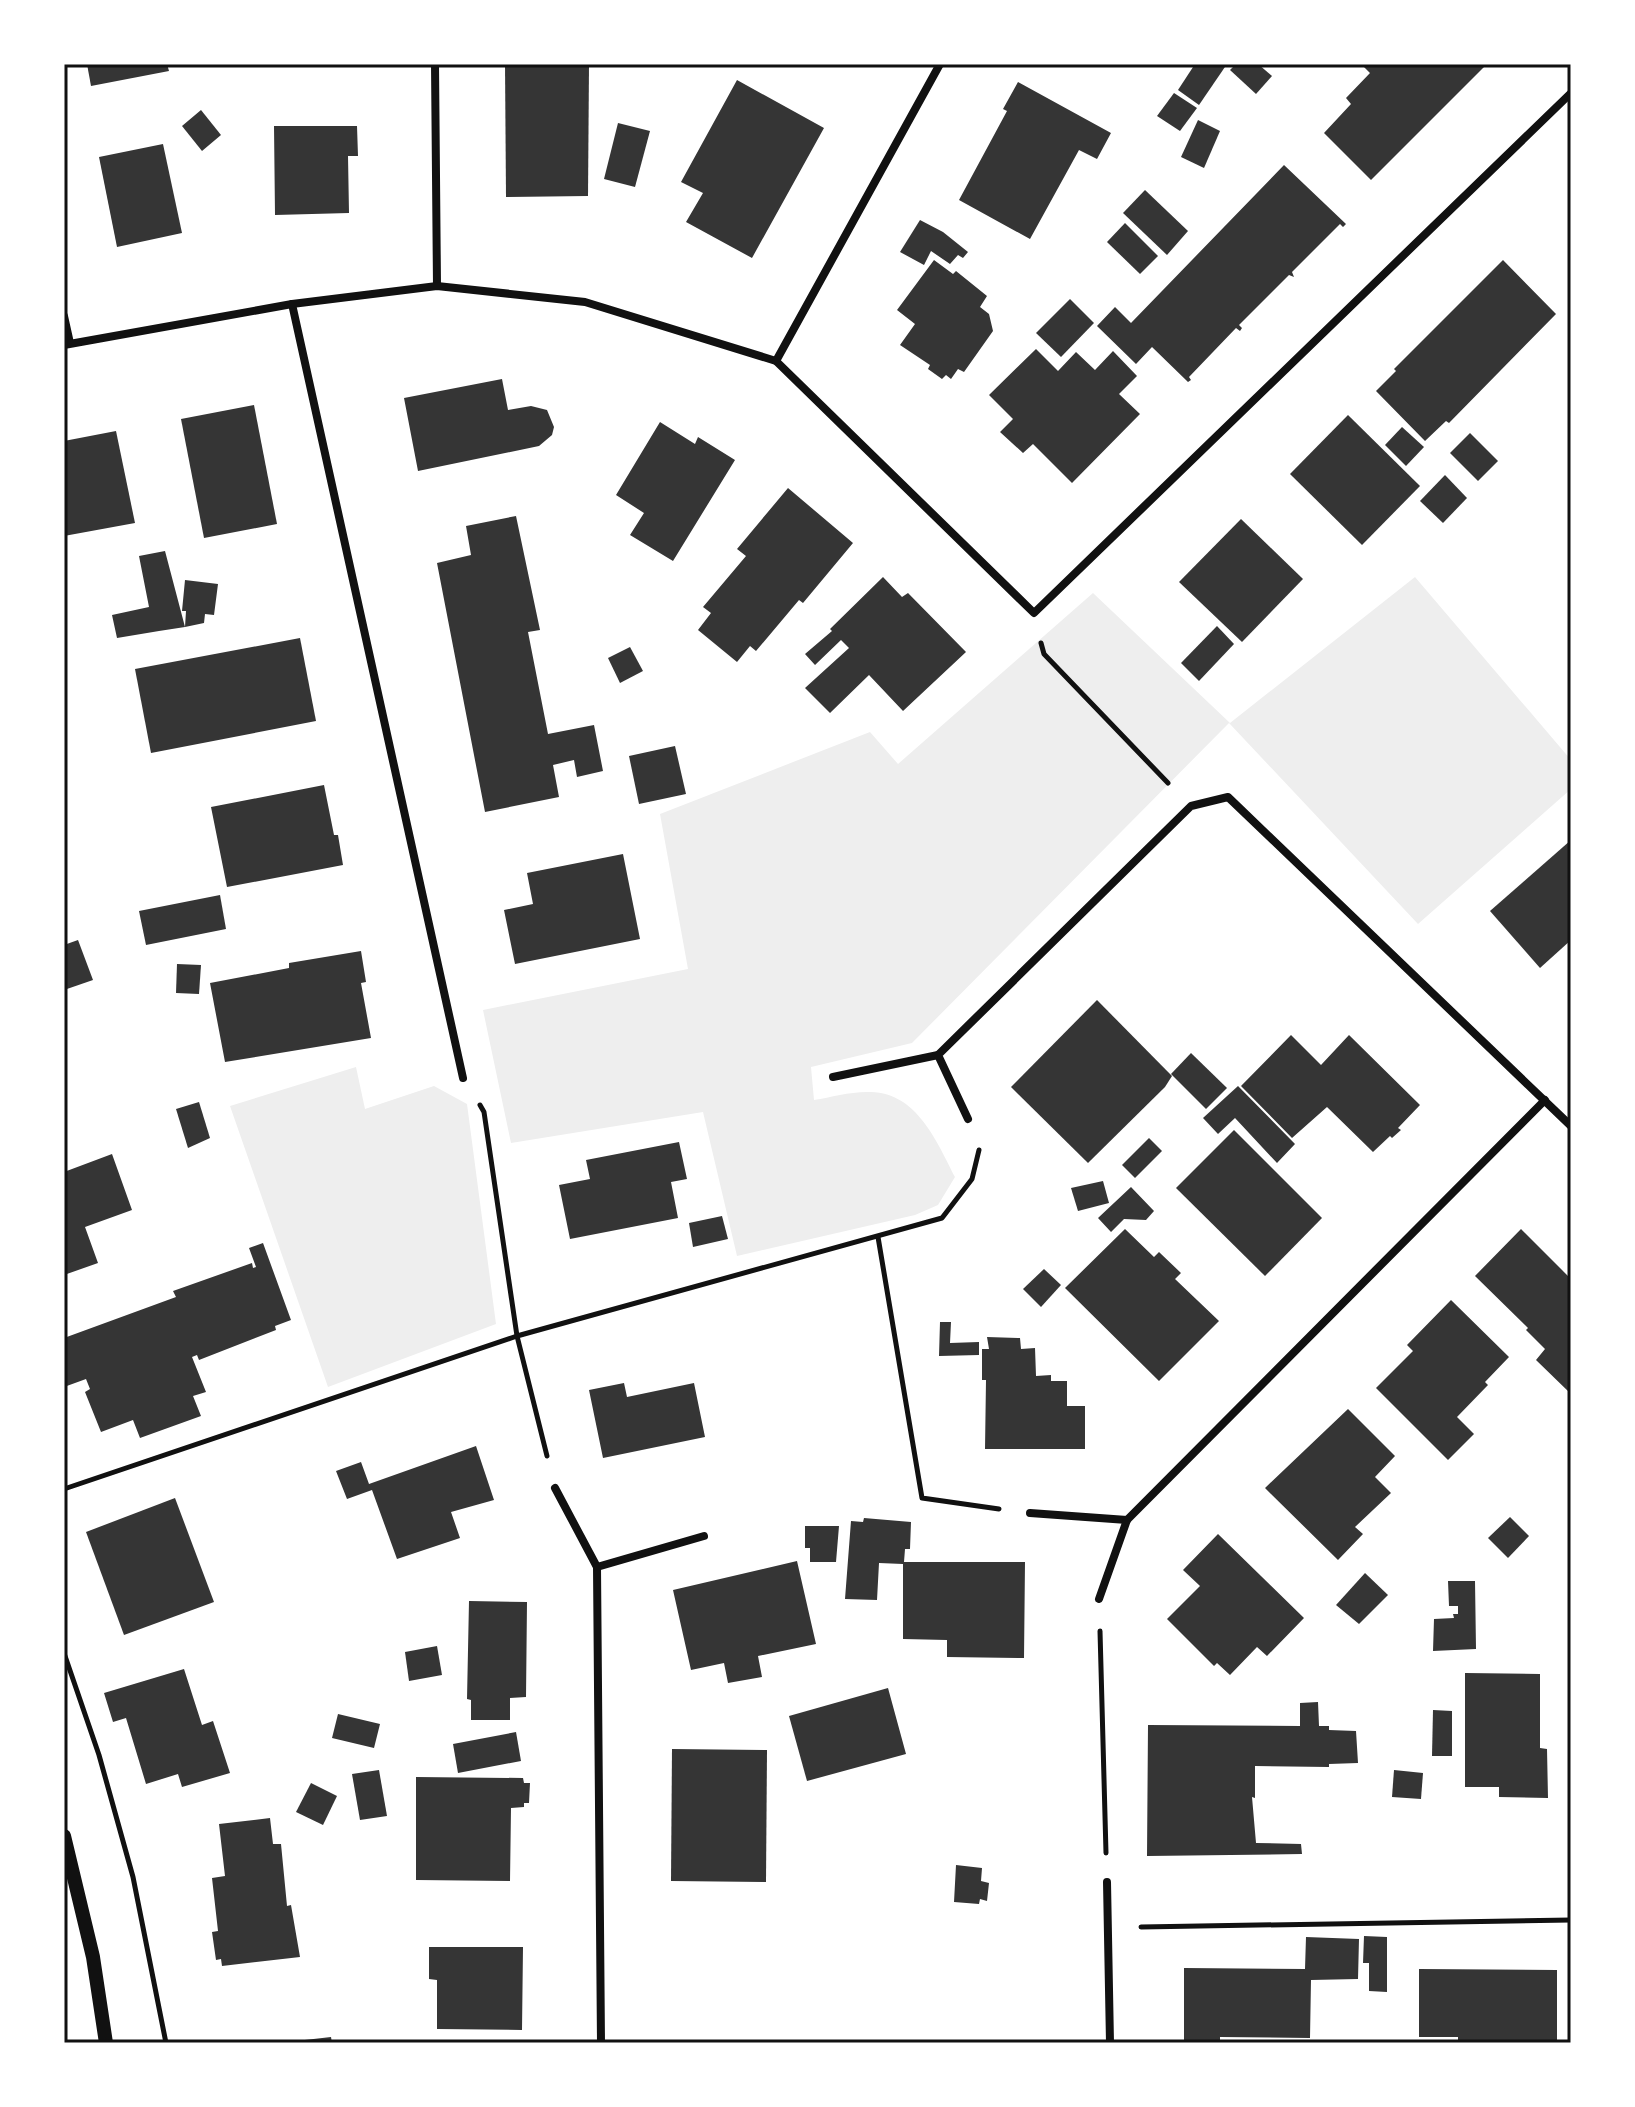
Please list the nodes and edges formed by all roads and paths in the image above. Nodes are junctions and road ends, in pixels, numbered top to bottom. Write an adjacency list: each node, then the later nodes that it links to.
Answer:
1 (435, 64): 4 (street)
2 (940, 64): 8 (street)
3 (1571, 93): 9 (street)
4 (437, 286): 5 (street); 8 (street)
5 (292, 304): 7 (street); 13 (street)
6 (64, 316): 7 (street)
7 (67, 344)
8 (776, 361): 9 (street)
9 (1034, 613): 10 (path)
10 (1191, 806): 11 (street); 14 (street)
11 (938, 1055): 12 (street); 15 (street)
12 (833, 1077)
13 (463, 1078): 18 (path)
14 (1545, 1100): 16 (street); 22 (street)
15 (968, 1119): 17 (path)
16 (1571, 1126)
17 (878, 1237): 18 (path); 21 (path)
18 (517, 1336): 19 (path); 20 (path)
19 (555, 1488): 24 (street)
20 (64, 1489)
21 (1030, 1513): 22 (street)
22 (1127, 1520): 25 (street)
23 (704, 1536): 24 (street)
24 (597, 1567): 33 (street)
25 (1099, 1599): 28 (path)
26 (64, 1653): 32 (path)
27 (64, 1836): 31 (street)
28 (1107, 1882): 30 (street)
29 (1571, 1920): 30 (path)
30 (1108, 1928): 34 (street)
31 (106, 2043)
32 (166, 2043)
33 (601, 2043)
34 (1110, 2043)

